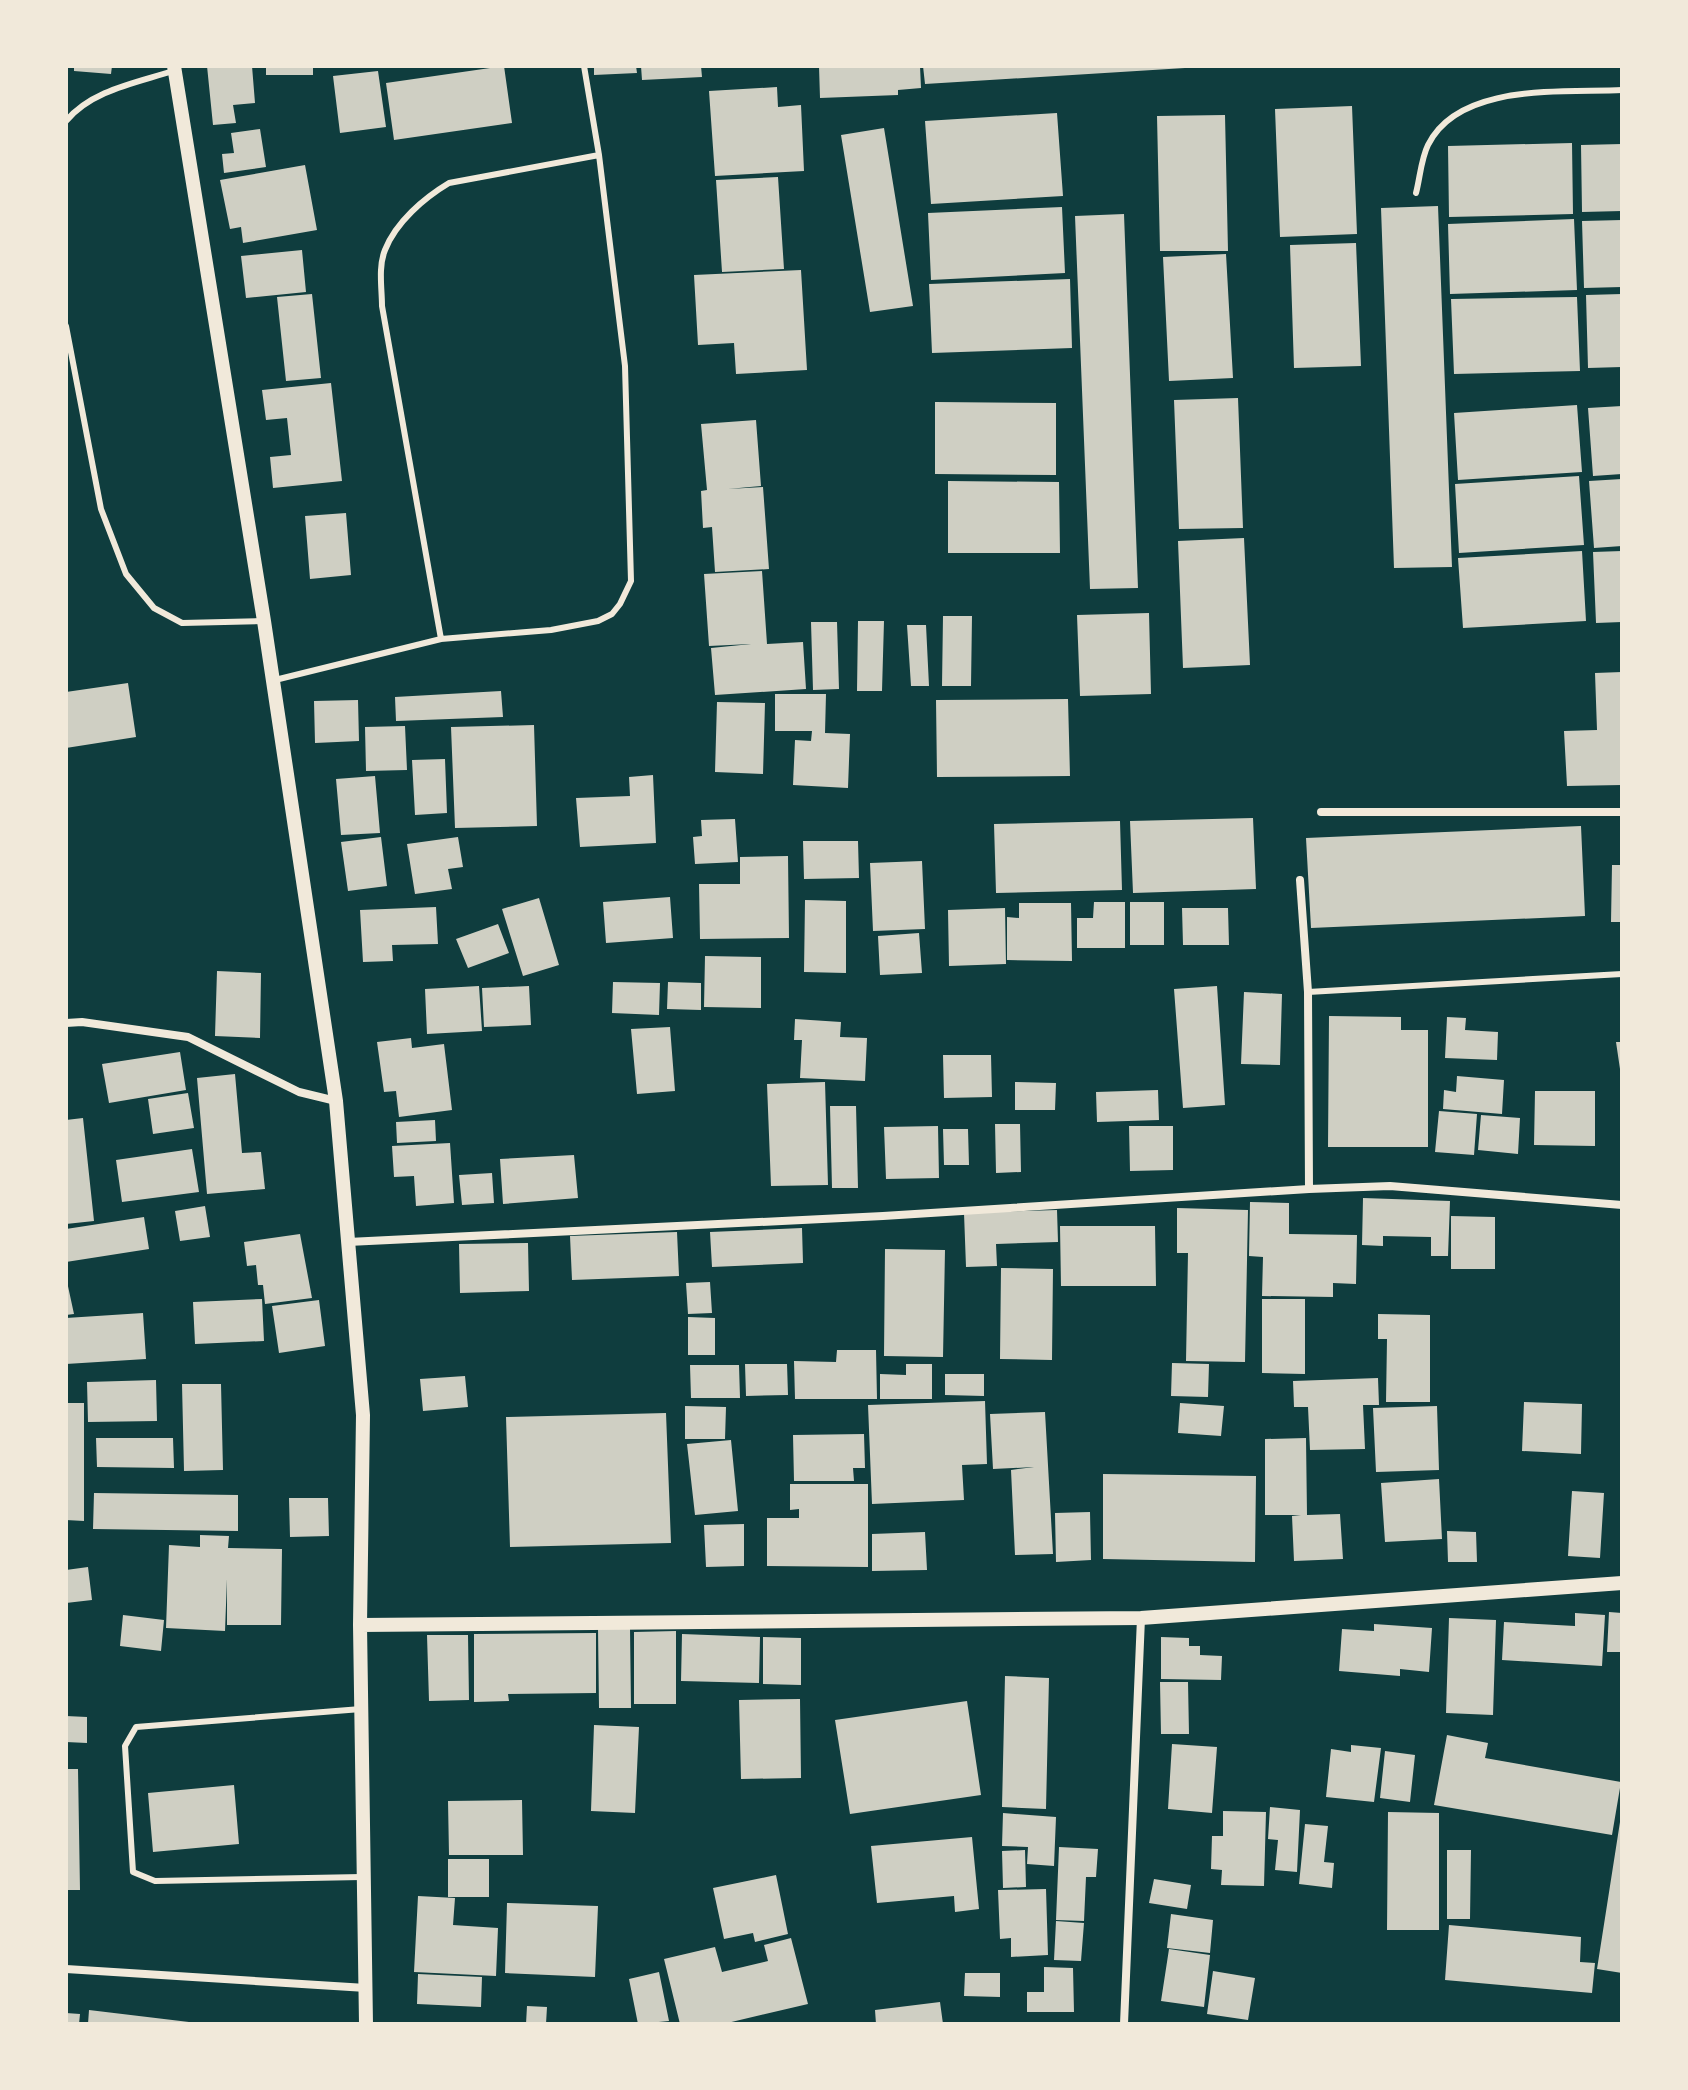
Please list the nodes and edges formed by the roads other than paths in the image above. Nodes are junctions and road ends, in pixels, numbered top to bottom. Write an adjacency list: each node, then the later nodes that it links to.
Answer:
1 (584, 66): 5 (lane)
2 (174, 68): 4 (lane); 8 (street)
3 (1622, 90): 6 (lane)
4 (66, 121)
5 (599, 155): 9 (lane); 9 (lane)
6 (1416, 193)
7 (66, 326): 8 (lane)
8 (264, 621): 10 (street)
9 (441, 639): 10 (lane)
10 (273, 680): 17 (street)
11 (1321, 812): 12 (street)
12 (1622, 812)
13 (1300, 880): 15 (street)
14 (1622, 974): 15 (lane)
15 (1308, 992): 18 (street)
16 (66, 1023): 17 (street)
17 (336, 1101): 20 (street)
18 (1309, 1189): 19 (street); 20 (street)
19 (1622, 1205)
20 (348, 1242): 23 (street)
21 (1622, 1583): 22 (street)
22 (1141, 1618): 23 (street); 29 (street)
23 (360, 1625): 24 (street)
24 (361, 1709): 25 (street); 25 (lane)
25 (364, 1877): 27 (street)
26 (66, 1969): 27 (street)
27 (366, 1988): 28 (street)
28 (366, 2024)
29 (1124, 2024)

